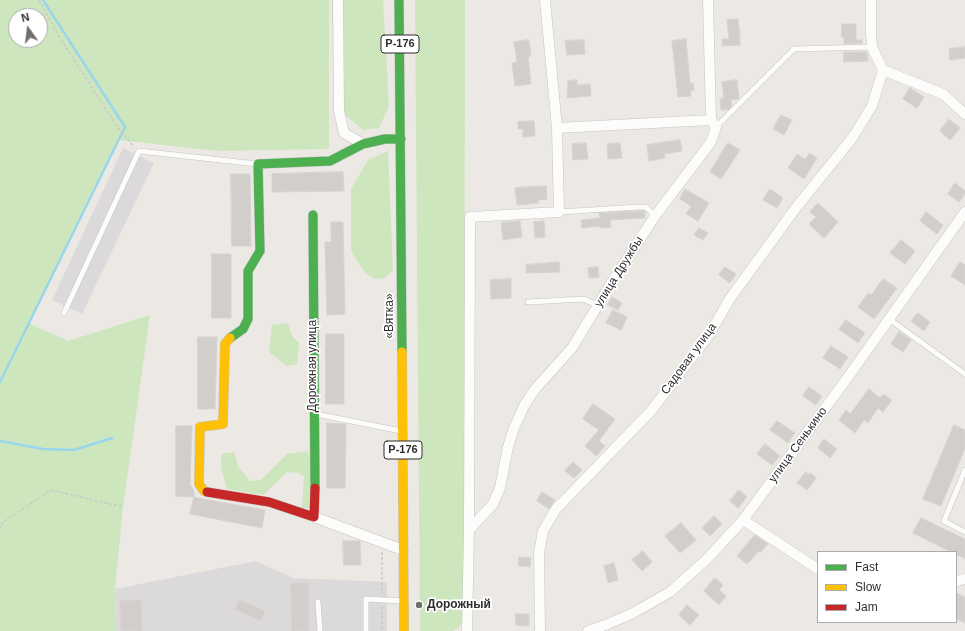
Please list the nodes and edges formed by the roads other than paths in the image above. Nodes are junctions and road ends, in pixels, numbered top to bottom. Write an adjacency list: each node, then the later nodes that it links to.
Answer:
1 (338, 0): 12 (street)
2 (399, 0): 11 (street, «Вятка» / Р-176)
3 (545, 0): 10 (street)
4 (708, 0): 9 (street, улица Дружбы)
5 (871, 0): 6 (street)
6 (872, 47): 7 (street); 9 (lane)
7 (884, 70): 8 (street); 38 (street, Садовая улица)
8 (965, 114)
9 (714, 123): 10 (street); 17 (street, улица Дружбы)
10 (557, 128): 14 (street)
11 (400, 139): 12 (street); 24 (street, «Вятка» / Р-176)
12 (363, 144): 13 (street)
13 (258, 164): 20 (lane); 26 (street)
14 (559, 212): 17 (lane); 28 (street)
15 (965, 212): 21 (street, улица Сенькино)
16 (312, 215): 23 (street, Дорожная улица)
17 (655, 216): 19 (street, улица Дружбы)
18 (528, 302): 19 (lane)
19 (598, 306): 28 (street, улица Дружбы)
20 (64, 313)
21 (889, 319): 22 (lane); 27 (street, улица Сенькино)
22 (965, 374)
23 (314, 413): 24 (lane); 26 (street, Дорожная улица)
24 (402, 431): 30 (street, «Вятка» / Р-176)
25 (965, 470): 29 (lane)
26 (314, 517): 30 (street)
27 (743, 520): 31 (street); 39 (street, улица Сенькино)
28 (469, 530): 37 (street)
29 (965, 532)
30 (403, 550): 32 (street, «Вятка» / Р-176)
31 (817, 568)
32 (404, 601): 35 (lane); 36 (street, «Вятка» / Р-176)
33 (318, 602): 34 (lane)
34 (320, 631)
35 (366, 631)
36 (404, 631)
37 (466, 631)
38 (540, 631)
39 (588, 631)

